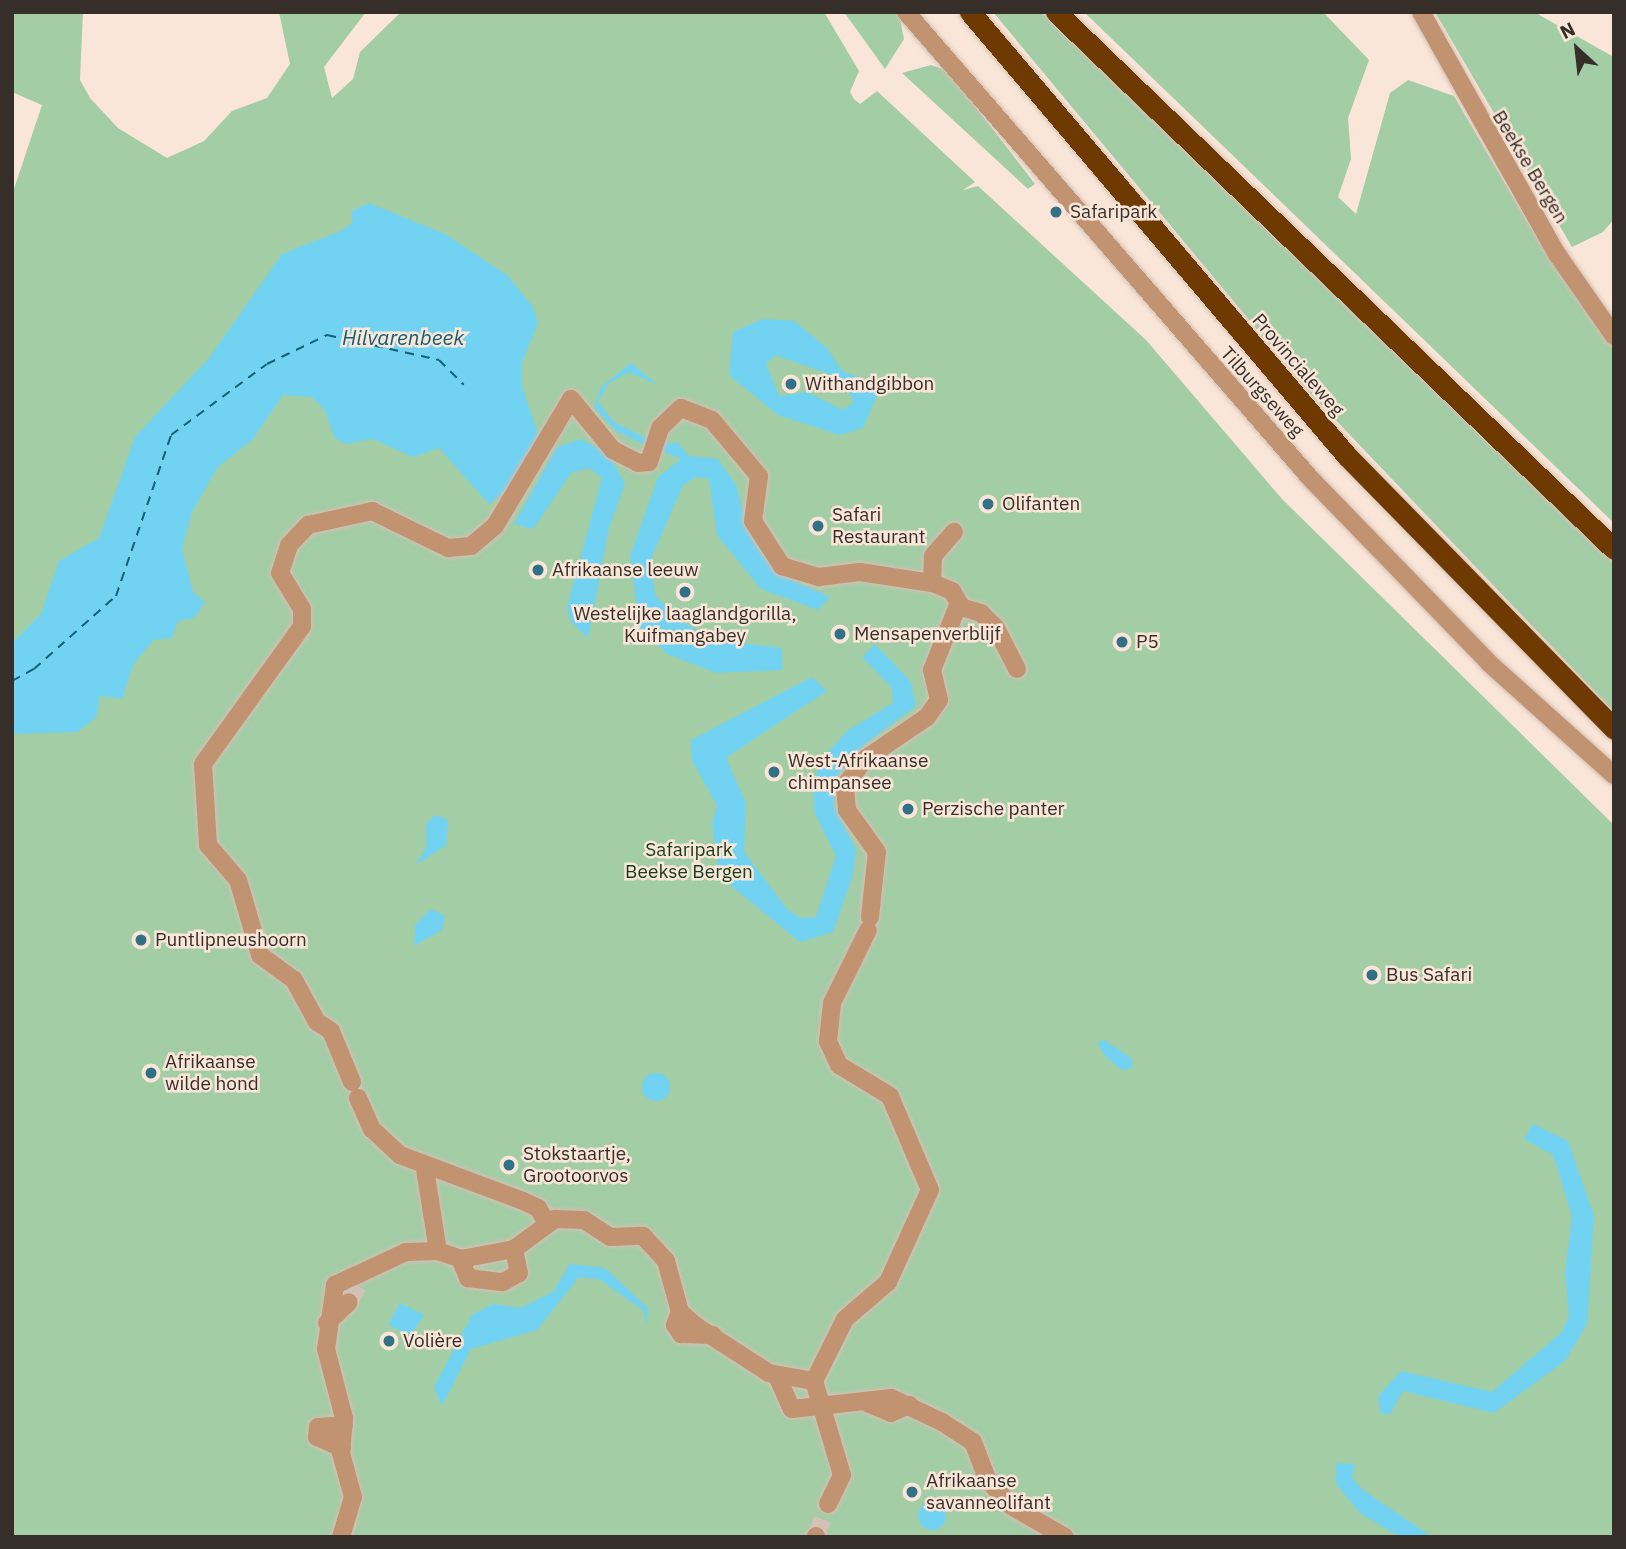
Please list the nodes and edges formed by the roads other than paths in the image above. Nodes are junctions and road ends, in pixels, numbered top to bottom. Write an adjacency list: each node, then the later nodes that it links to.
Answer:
1 (906, 12): 12 (street, Tilburgseweg)
2 (970, 12): 11 (highway, Provincialeweg)
3 (1056, 12): 7 (highway)
4 (1421, 12): 5 (street, Beekse Bergen)
5 (1614, 336)
6 (954, 532): 8 (street)
7 (1614, 549)
8 (932, 583): 9 (street); 13 (street)
9 (958, 606): 10 (street); 21 (street)
10 (1017, 669)
11 (1614, 729)
12 (1614, 775)
13 (425, 1169): 14 (street); 16 (street)
14 (547, 1223): 15 (street); 20 (street)
15 (514, 1249): 17 (street); 17 (street)
16 (438, 1251): 17 (street); 19 (street)
17 (460, 1259)
18 (349, 1302): 19 (street)
19 (327, 1323): 23 (street)
20 (777, 1376): 21 (street); 22 (street)
21 (814, 1381): 22 (street)
22 (820, 1404): 25 (street); 27 (street)
23 (344, 1425): 24 (street); 24 (street)
24 (342, 1448): 26 (street)
25 (828, 1504)
26 (341, 1537)
27 (1065, 1537)

